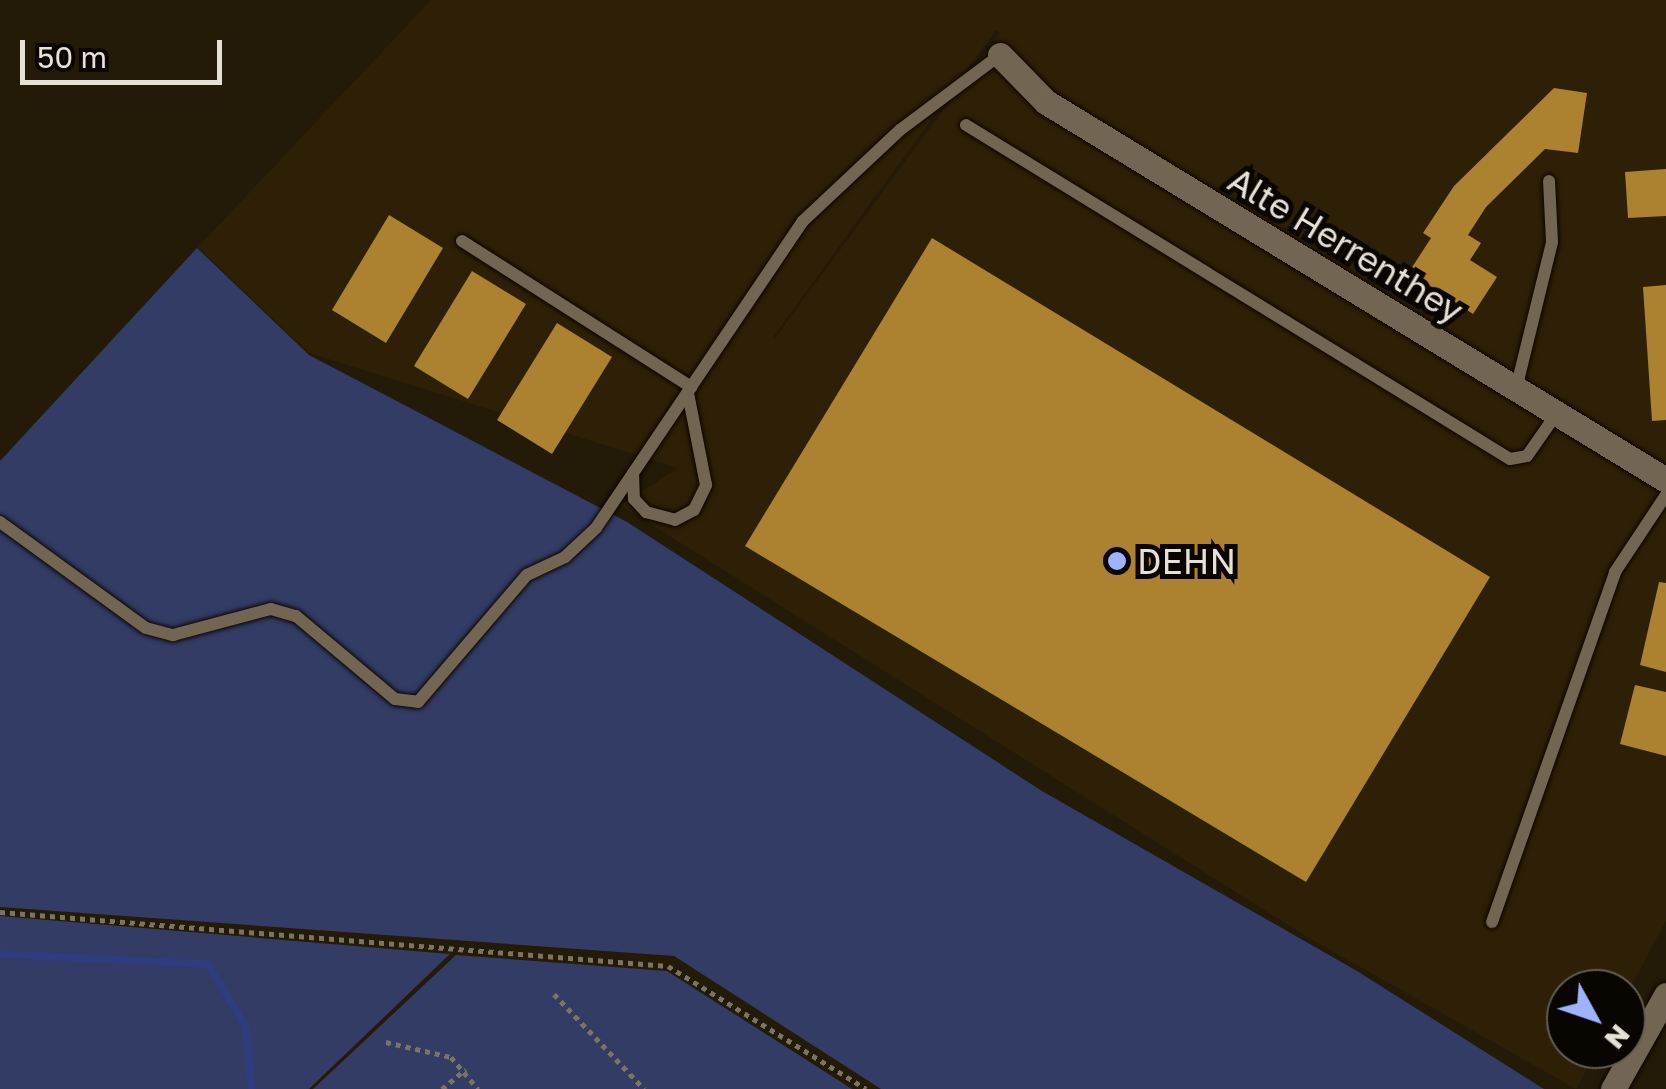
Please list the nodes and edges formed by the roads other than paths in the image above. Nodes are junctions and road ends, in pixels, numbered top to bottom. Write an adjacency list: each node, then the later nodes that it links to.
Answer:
1 (1000, 55): 5 (street, Alte Herrenthey); 6 (lane)
2 (966, 125): 7 (lane)
3 (1549, 181): 5 (lane)
4 (462, 242): 6 (lane)
5 (1516, 389): 7 (street, Alte Herrenthey)
6 (689, 390): 8 (lane); 8 (lane)
7 (1556, 414): 9 (street, Alte Herrenthey)
8 (633, 473): 11 (lane)
9 (1666, 480)
10 (1666, 495): 12 (lane)
11 (0, 522)
12 (1492, 922)
13 (1666, 995): 14 (street)
14 (1613, 1089)

